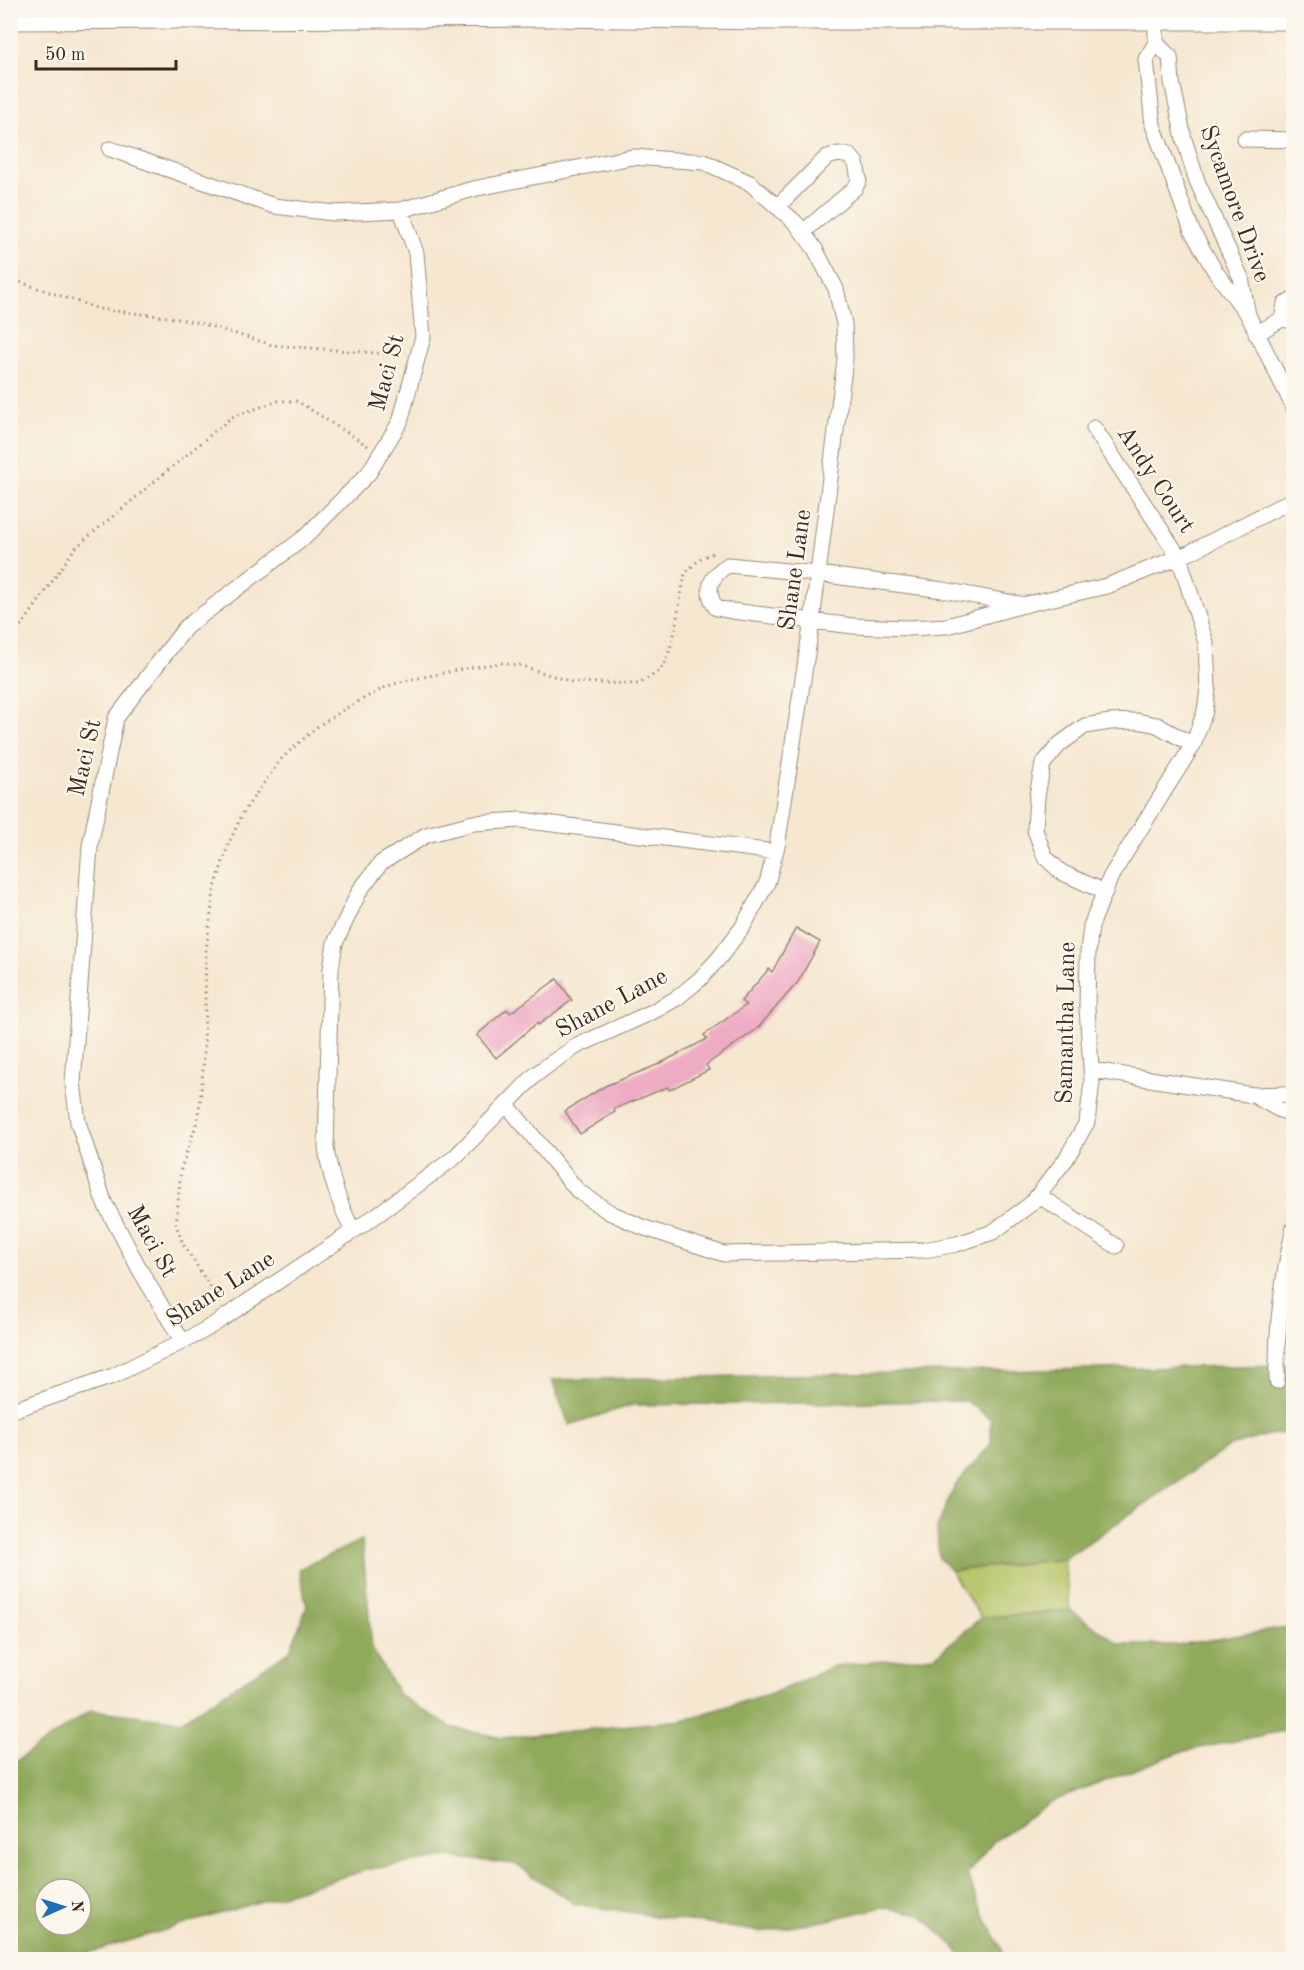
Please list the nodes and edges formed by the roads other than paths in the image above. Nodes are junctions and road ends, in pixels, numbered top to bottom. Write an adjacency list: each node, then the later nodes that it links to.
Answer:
1 (219, 14): 2 (street); 3 (street)
2 (1156, 14): 4 (street); 5 (street, Sycamore Drive)
3 (10, 19)
4 (1293, 19)
5 (1156, 43): 9 (street, Sycamore Drive); 10 (street, Sycamore Drive)
6 (1245, 140): 7 (street)
7 (1293, 140)
8 (110, 149): 12 (street, Shane Lane)
9 (1197, 181): 10 (street); 15 (street, Sycamore Drive)
10 (1175, 189): 15 (street, Sycamore Drive)
11 (777, 207): 12 (street, Shane Lane); 13 (street, Shane Lane); 13 (street)
12 (401, 210): 37 (street, Maci St)
13 (803, 232): 22 (street, Shane Lane)
14 (1293, 299): 16 (street)
15 (1248, 315): 17 (street, Sycamore Drive)
16 (1288, 320): 17 (street)
17 (1256, 333): 18 (street, Sycamore Drive)
18 (1293, 408)
19 (1094, 428): 21 (street, Andy Court)
20 (1293, 499): 21 (street)
21 (1179, 557): 23 (street); 25 (street, Samantha Lane)
22 (818, 574): 23 (street); 24 (street, Shane Lane); 24 (street)
23 (1027, 604): 24 (street)
24 (812, 621): 26 (street, Shane Lane)
25 (1193, 745): 27 (street, Samantha Lane); 27 (street)
26 (775, 852): 31 (street, Shane Lane); 35 (street)
27 (1105, 892): 28 (street, Samantha Lane)
28 (1092, 1070): 29 (street); 33 (street, Samantha Lane)
29 (1253, 1095): 30 (street); 32 (street)
30 (1293, 1096)
31 (507, 1105): 33 (street, Samantha Lane); 35 (street, Shane Lane)
32 (1293, 1114)
33 (1038, 1195): 36 (street)
34 (1293, 1228): 38 (street)
35 (353, 1231): 37 (street, Shane Lane)
36 (1116, 1246)
37 (182, 1341): 39 (street, Shane Lane)
38 (1277, 1381)
39 (10, 1411)

